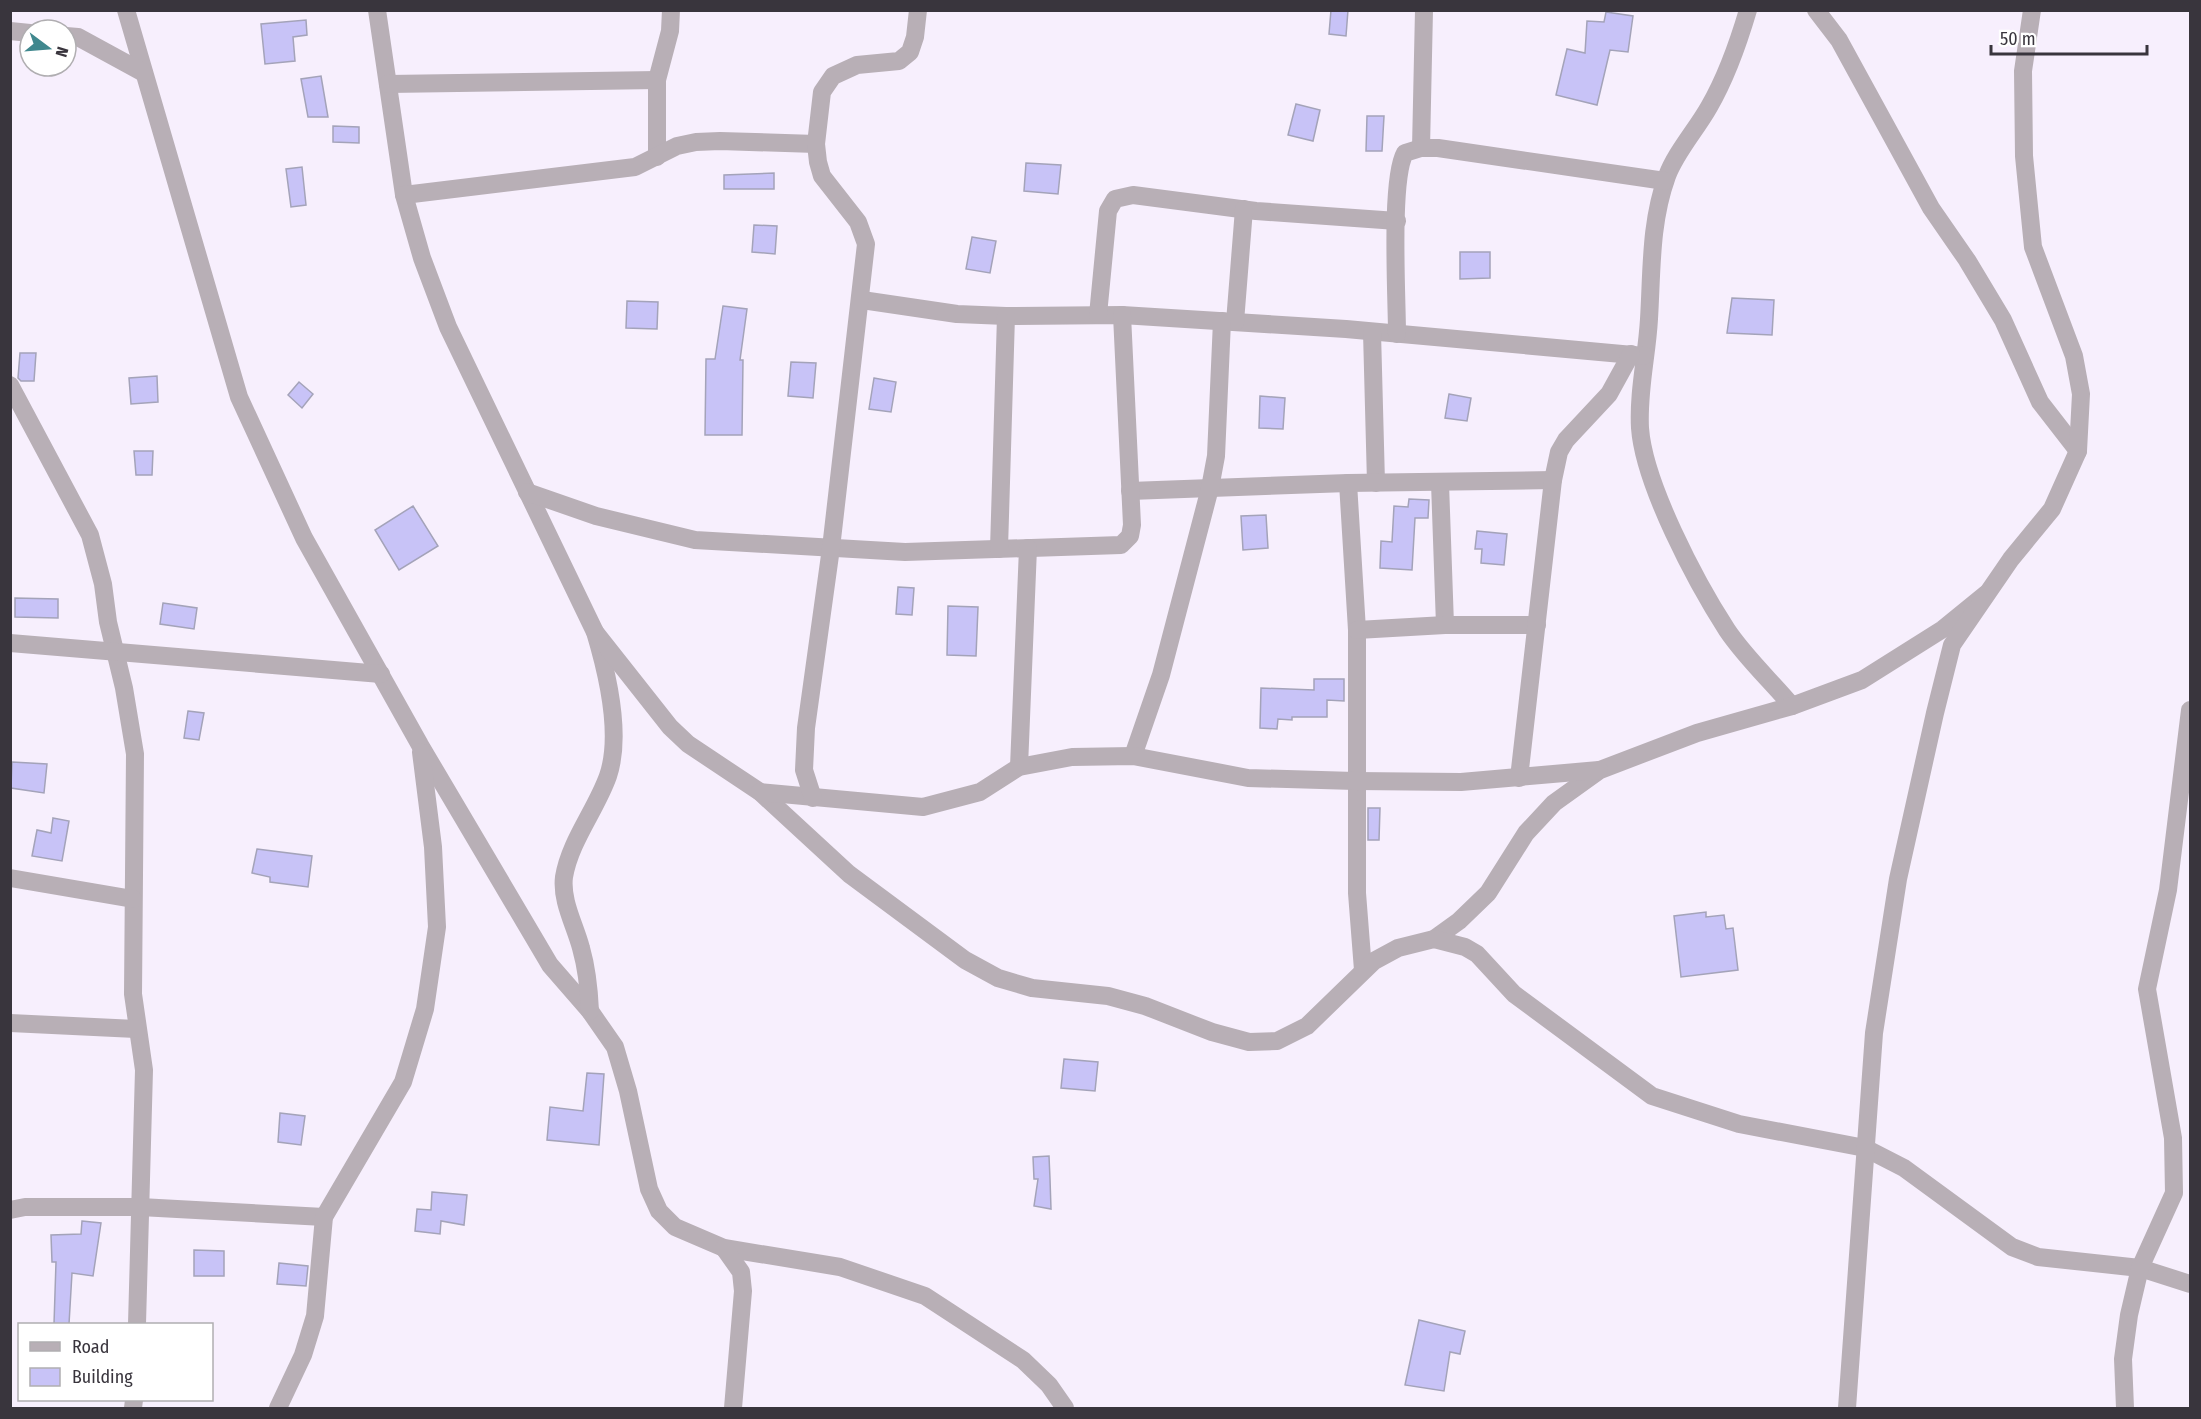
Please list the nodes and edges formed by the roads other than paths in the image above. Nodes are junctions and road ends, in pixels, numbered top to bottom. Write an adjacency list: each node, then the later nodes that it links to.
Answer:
1 (126, 10): 10 (street)
2 (377, 10): 12 (street)
3 (672, 10): 11 (street)
4 (918, 10): 13 (street)
5 (1424, 10): 14 (street)
6 (1748, 10): 16 (street)
7 (1816, 10): 29 (street)
8 (2032, 10): 29 (street)
9 (78, 38): 10 (street)
10 (144, 73): 47 (street)
11 (657, 80): 12 (street); 15 (street)
12 (388, 84): 17 (street)
13 (816, 144): 15 (street); 20 (street)
14 (1421, 148): 16 (street); 19 (street)
15 (657, 157): 17 (street)
16 (1665, 181): 27 (street)
17 (404, 195): 36 (street)
18 (1244, 209): 19 (street); 21 (street); 24 (street)
19 (1397, 221): 26 (street)
20 (862, 300): 23 (street); 37 (street)
21 (1098, 315): 22 (street); 23 (street)
22 (1122, 315): 24 (street); 35 (street)
23 (1006, 316): 39 (street)
24 (1228, 321): 25 (street); 34 (street)
25 (1372, 332): 26 (street); 32 (street)
26 (1397, 334): 27 (street)
27 (1637, 355): 30 (street); 48 (street)
28 (10, 385): 46 (street)
29 (2078, 451): 40 (street)
30 (1553, 480): 33 (street); 42 (street)
31 (1348, 483): 32 (street); 34 (street); 43 (street)
32 (1376, 483): 33 (street)
33 (1440, 483): 41 (street)
34 (1210, 488): 35 (street); 51 (street)
35 (1130, 490): 38 (street)
36 (527, 492): 37 (street); 44 (street)
37 (831, 548): 39 (street); 57 (street)
38 (1028, 548): 39 (street); 52 (street)
39 (999, 549)
40 (1986, 594): 48 (street); 65 (street)
41 (1445, 625): 42 (street); 43 (street)
42 (1537, 625): 54 (street)
43 (1358, 630): 55 (street)
44 (595, 632): 56 (street); 62 (street)
45 (10, 643): 46 (street)
46 (115, 651): 47 (street); 59 (street)
47 (381, 674): 50 (street)
48 (1792, 706): 53 (street)
49 (2190, 710): 70 (street)
50 (420, 745): 62 (street); 68 (street)
51 (1133, 756): 52 (street); 55 (street)
52 (1019, 767): 57 (street)
53 (1600, 770): 54 (street); 60 (street)
54 (1519, 778): 55 (street)
55 (1355, 781): 61 (street)
56 (760, 792): 57 (street); 61 (street)
57 (813, 798)
58 (10, 878): 59 (street)
59 (133, 899): 64 (street)
60 (1434, 939): 61 (street); 65 (street)
61 (1363, 970)
62 (590, 1011): 69 (street)
63 (10, 1023): 64 (street)
64 (136, 1029): 66 (street)
65 (1864, 1148): 70 (street); 76 (street)
66 (140, 1207): 67 (street); 68 (street); 72 (street)
67 (10, 1210)
68 (324, 1217): 73 (street)
69 (724, 1248): 74 (street); 75 (street)
70 (2140, 1268): 71 (street); 77 (street)
71 (2190, 1284)
72 (137, 1323)
73 (278, 1408)
74 (733, 1408)
75 (1065, 1408)
76 (1847, 1408)
77 (2125, 1408)

